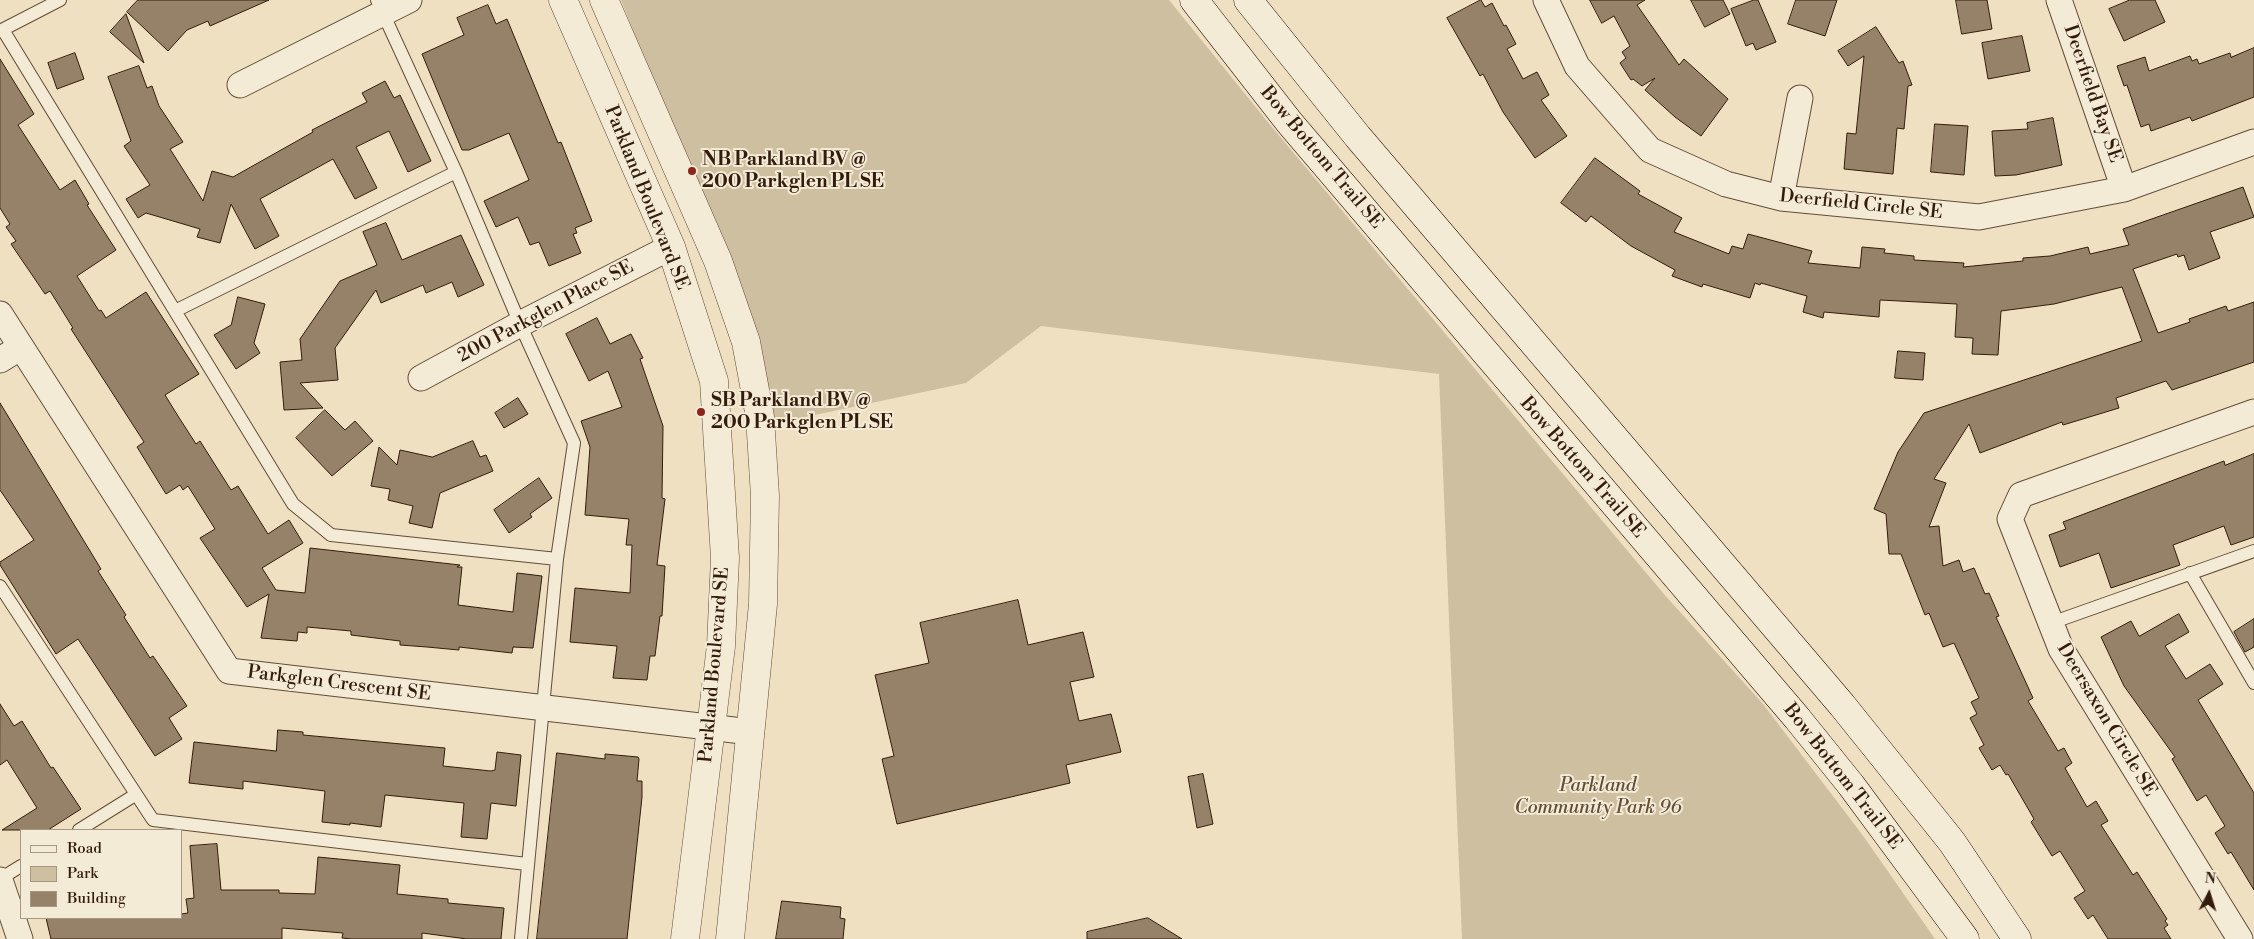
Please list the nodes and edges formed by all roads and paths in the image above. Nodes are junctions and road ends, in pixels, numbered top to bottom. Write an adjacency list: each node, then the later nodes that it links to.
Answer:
1 (60, 0): 10 (lane)
2 (409, 0): 9 (street)
3 (563, 0): 17 (main road, Parkland Boulevard SE)
4 (604, 0): 32 (main road, Parkland Boulevard SE)
5 (1194, 0): 42 (main road, Bow Bottom Trail SE)
6 (1248, 0): 43 (main road)
7 (1546, 0): 16 (street, Deerfield Circle SE)
8 (2059, 0): 15 (street, Deerfield Bay SE)
9 (379, 7): 11 (street); 14 (lane)
10 (1, 31): 18 (lane)
11 (240, 85)
12 (1800, 98): 16 (street)
13 (2254, 142): 15 (street, Deerfield Circle SE)
14 (456, 172): 18 (lane); 20 (lane)
15 (2124, 189): 16 (street, Deerfield Circle SE)
16 (1781, 198)
17 (670, 248): 20 (street, 200 Parkglen Place SE); 31 (main road, Parkland Boulevard SE)
18 (175, 311): 25 (lane)
19 (0, 314): 21 (street, Parkglen Crescent SE)
20 (520, 324): 22 (street, 200 Parkglen Place SE); 25 (lane)
21 (10, 354): 30 (street, Parkglen Crescent SE)
22 (421, 378)
23 (2254, 412): 28 (street, Deersaxon Circle SE)
24 (2254, 551): 26 (lane)
25 (557, 559): 30 (lane)
26 (2190, 573): 28 (lane); 29 (lane)
27 (0, 586): 33 (lane)
28 (2051, 622): 44 (street, Deersaxon Circle SE)
29 (2254, 683)
30 (545, 707): 31 (street, Parkglen Crescent SE); 35 (lane)
31 (711, 728): 32 (street, Parkglen Crescent SE); 40 (main road, Parkland Boulevard SE)
32 (751, 732): 41 (main road, Parkland Boulevard SE)
33 (135, 796): 34 (lane); 35 (lane)
34 (81, 829)
35 (527, 864): 39 (lane)
36 (20, 867): 37 (lane)
37 (0, 880): 38 (street)
38 (20, 939)
39 (521, 939)
40 (685, 939)
41 (730, 939)
42 (1964, 939)
43 (2017, 939)
44 (2240, 939)

